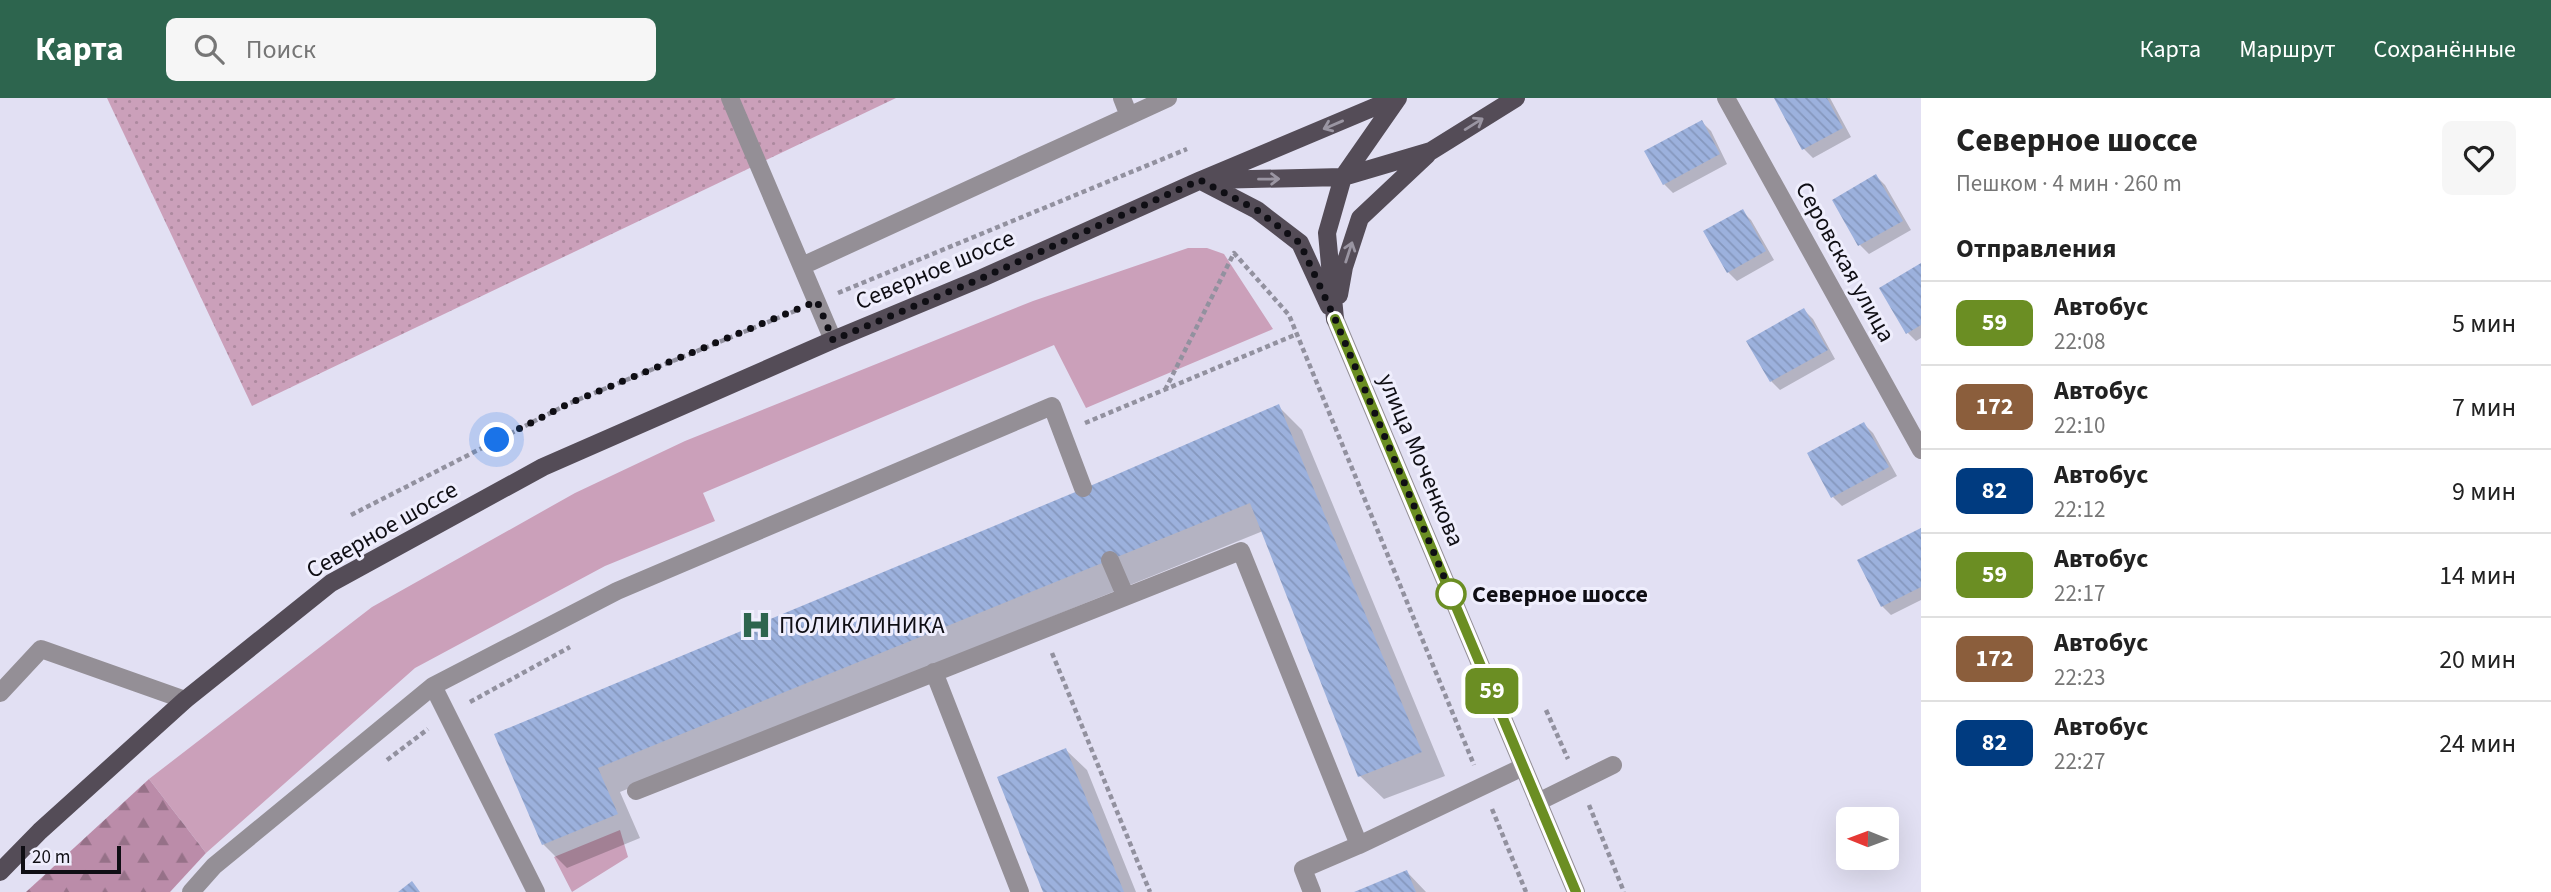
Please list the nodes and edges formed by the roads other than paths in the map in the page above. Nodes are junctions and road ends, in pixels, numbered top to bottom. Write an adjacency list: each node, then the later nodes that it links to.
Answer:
1 (730, 98): 11 (street)
2 (1122, 98): 7 (street)
3 (1168, 98): 7 (street)
4 (1397, 98): 9 (main road); 10 (main road, Северное шоссе, one-way to 10)
5 (1516, 98): 8 (main road, Северное шоссе, one-way to 5)
6 (1726, 98): 14 (street, Серовская улица)
7 (1129, 116): 11 (street)
8 (1431, 150): 9 (main road, Северное шоссе); 12 (main road, one-way to 8)
9 (1343, 177): 10 (main road, Северное шоссе, one-way to 9); 12 (main road)
10 (1200, 180): 12 (main road); 13 (main road, Северное шоссе)
11 (802, 266): 13 (street)
12 (1335, 319): 23 (street, улица Моченкова)
13 (833, 340): 21 (main road, Северное шоссе)
14 (1921, 450)
15 (1083, 488): 19 (street)
16 (1110, 560): 17 (street)
17 (1125, 595): 18 (street); 26 (street)
18 (934, 672): 24 (street); 30 (street)
19 (433, 686): 28 (street); 29 (street)
20 (0, 693): 21 (street)
21 (185, 700): 27 (main road, Северное шоссе)
22 (1612, 765): 25 (street)
23 (1523, 767): 25 (street, улица Моченкова); 26 (street)
24 (636, 791)
25 (1538, 802): 32 (street, улица Моченкова)
26 (1359, 845): 31 (street)
27 (0, 872)
28 (191, 892)
29 (536, 892)
30 (1020, 892)
31 (1312, 892)
32 (1576, 892)

